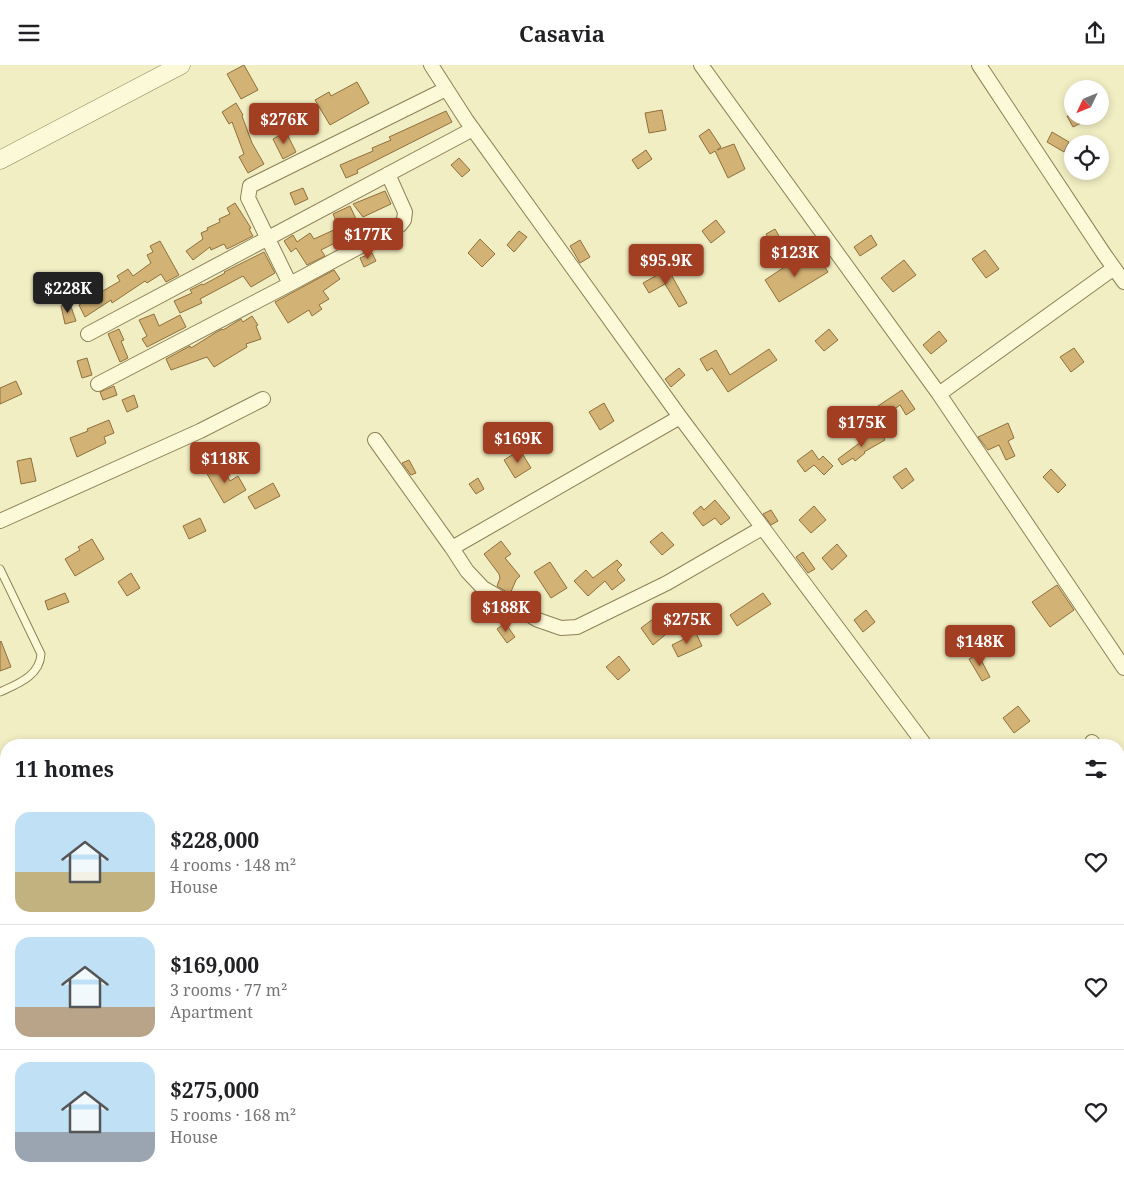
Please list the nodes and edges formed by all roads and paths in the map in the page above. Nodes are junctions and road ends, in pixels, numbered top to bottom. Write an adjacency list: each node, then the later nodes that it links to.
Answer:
1 (181, 65): 7 (street)
2 (431, 65): 5 (street)
3 (701, 65): 15 (street)
4 (979, 65): 10 (street)
5 (446, 89): 6 (street); 9 (street)
6 (473, 129): 8 (street); 17 (street)
7 (0, 160)
8 (388, 174): 9 (street); 12 (street)
9 (267, 238): 12 (street); 13 (street)
10 (1114, 267): 11 (street); 15 (street)
11 (1124, 282)
12 (290, 285): 14 (street)
13 (88, 334)
14 (98, 384)
15 (938, 395): 23 (street)
16 (263, 399): 19 (street)
17 (680, 417): 20 (street); 21 (street)
18 (375, 441): 21 (street)
19 (0, 521)
20 (762, 527): 21 (street); 25 (street)
21 (452, 547)
22 (0, 569): 24 (lane)
23 (1124, 667)
24 (0, 692)
25 (921, 739)

